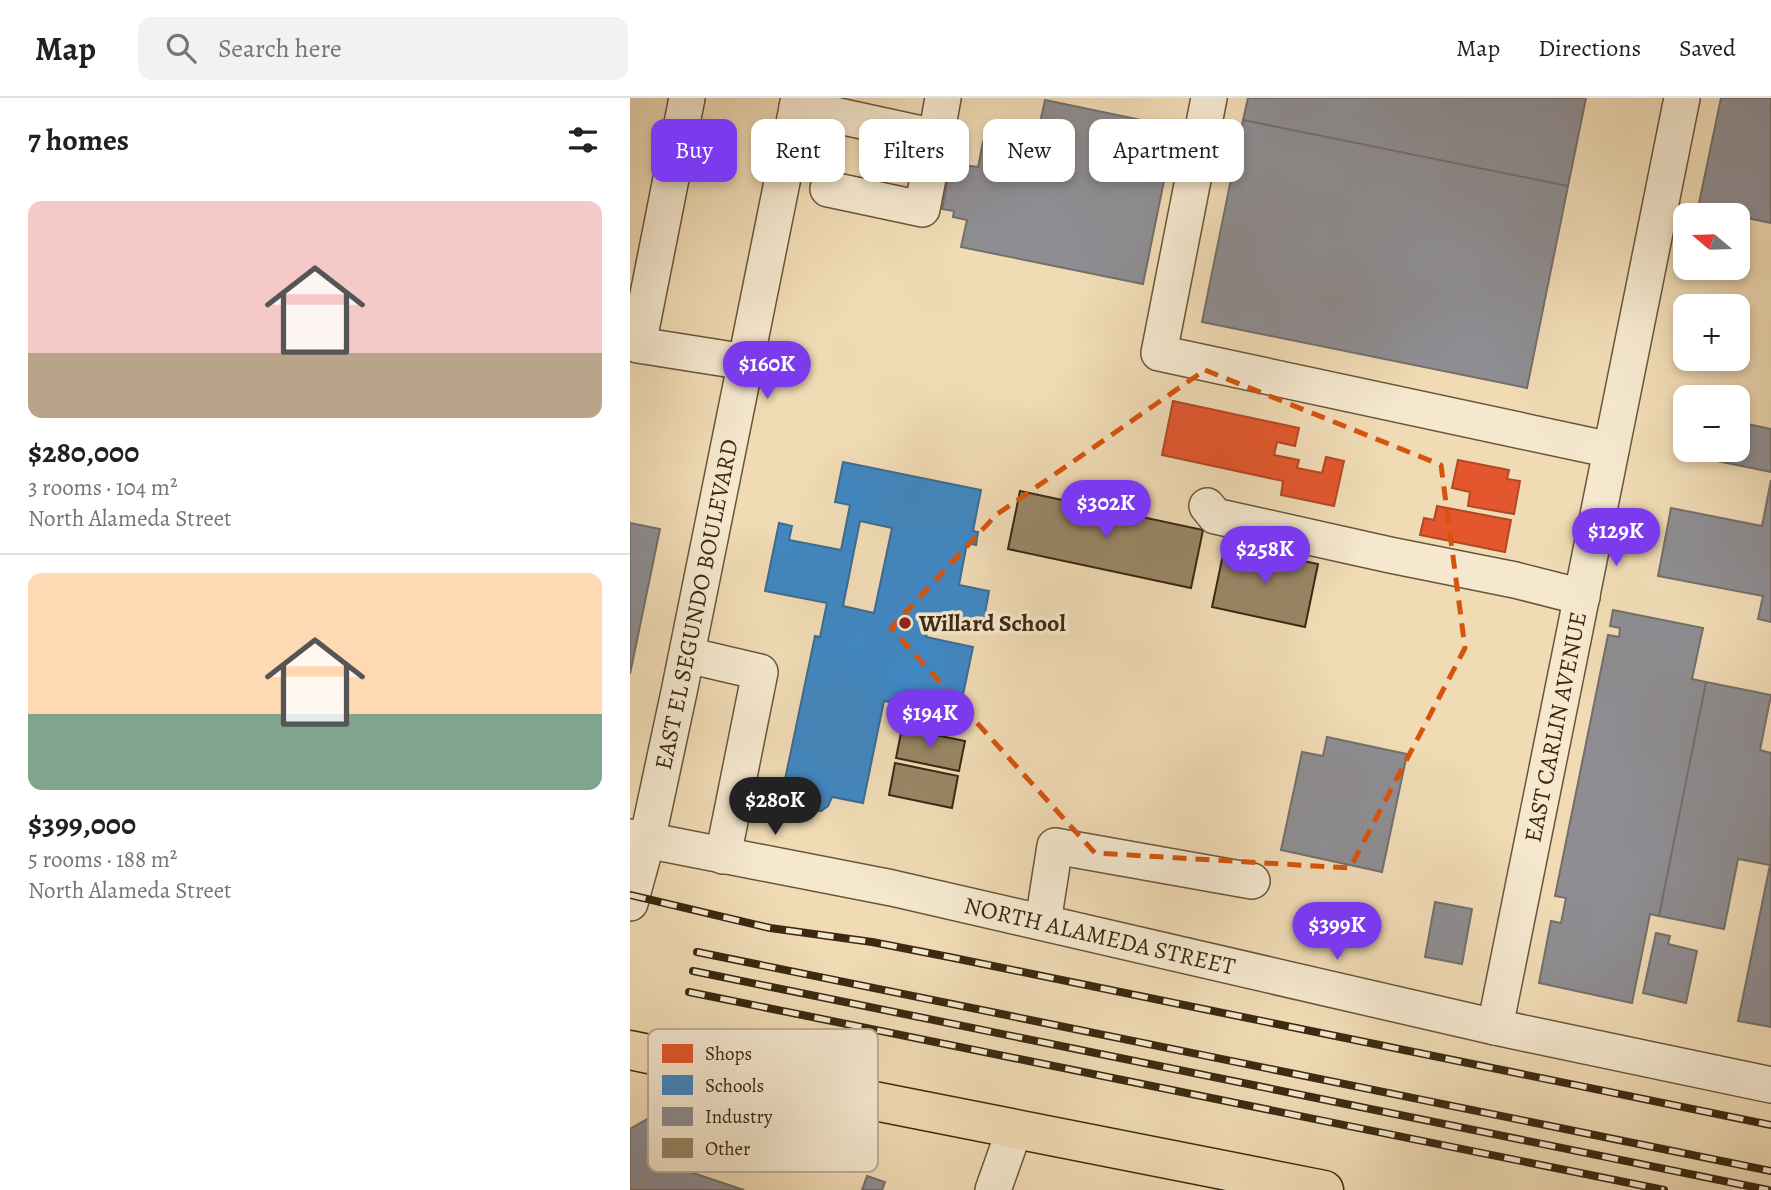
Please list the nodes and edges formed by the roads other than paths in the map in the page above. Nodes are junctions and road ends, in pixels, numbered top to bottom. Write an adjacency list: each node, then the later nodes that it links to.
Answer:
1 (687, 98): 10 (street)
2 (943, 98): 7 (street)
3 (1209, 98): 11 (street)
4 (1682, 98): 11 (street, EAST CARLIN AVENUE)
5 (798, 103): 6 (street); 10 (street, EAST EL SEGUNDO BOULEVARD)
6 (863, 119)
7 (939, 119)
8 (927, 182): 9 (street)
9 (828, 189)
10 (746, 362): 14 (street, EAST EL SEGUNDO BOULEVARD)
11 (1611, 450): 13 (street, EAST CARLIN AVENUE)
12 (1207, 506): 13 (street)
13 (1582, 597): 20 (street, EAST CARLIN AVENUE)
14 (687, 655): 15 (street, EAST EL SEGUNDO BOULEVARD); 16 (street)
15 (638, 839): 16 (street, NORTH ALAMEDA STREET); 18 (street, EAST EL SEGUNDO BOULEVARD)
16 (723, 856): 19 (street, NORTH ALAMEDA STREET)
17 (1252, 881): 19 (street)
18 (630, 903)
19 (1043, 922): 20 (street, NORTH ALAMEDA STREET)
20 (1495, 1027): 23 (street, NORTH ALAMEDA STREET)
21 (630, 1050): 22 (main road)
22 (648, 1054)
23 (1771, 1085)
24 (878, 1102): 25 (main road)
25 (1015, 1128): 26 (street); 27 (main road)
26 (993, 1190)
27 (1324, 1190)

